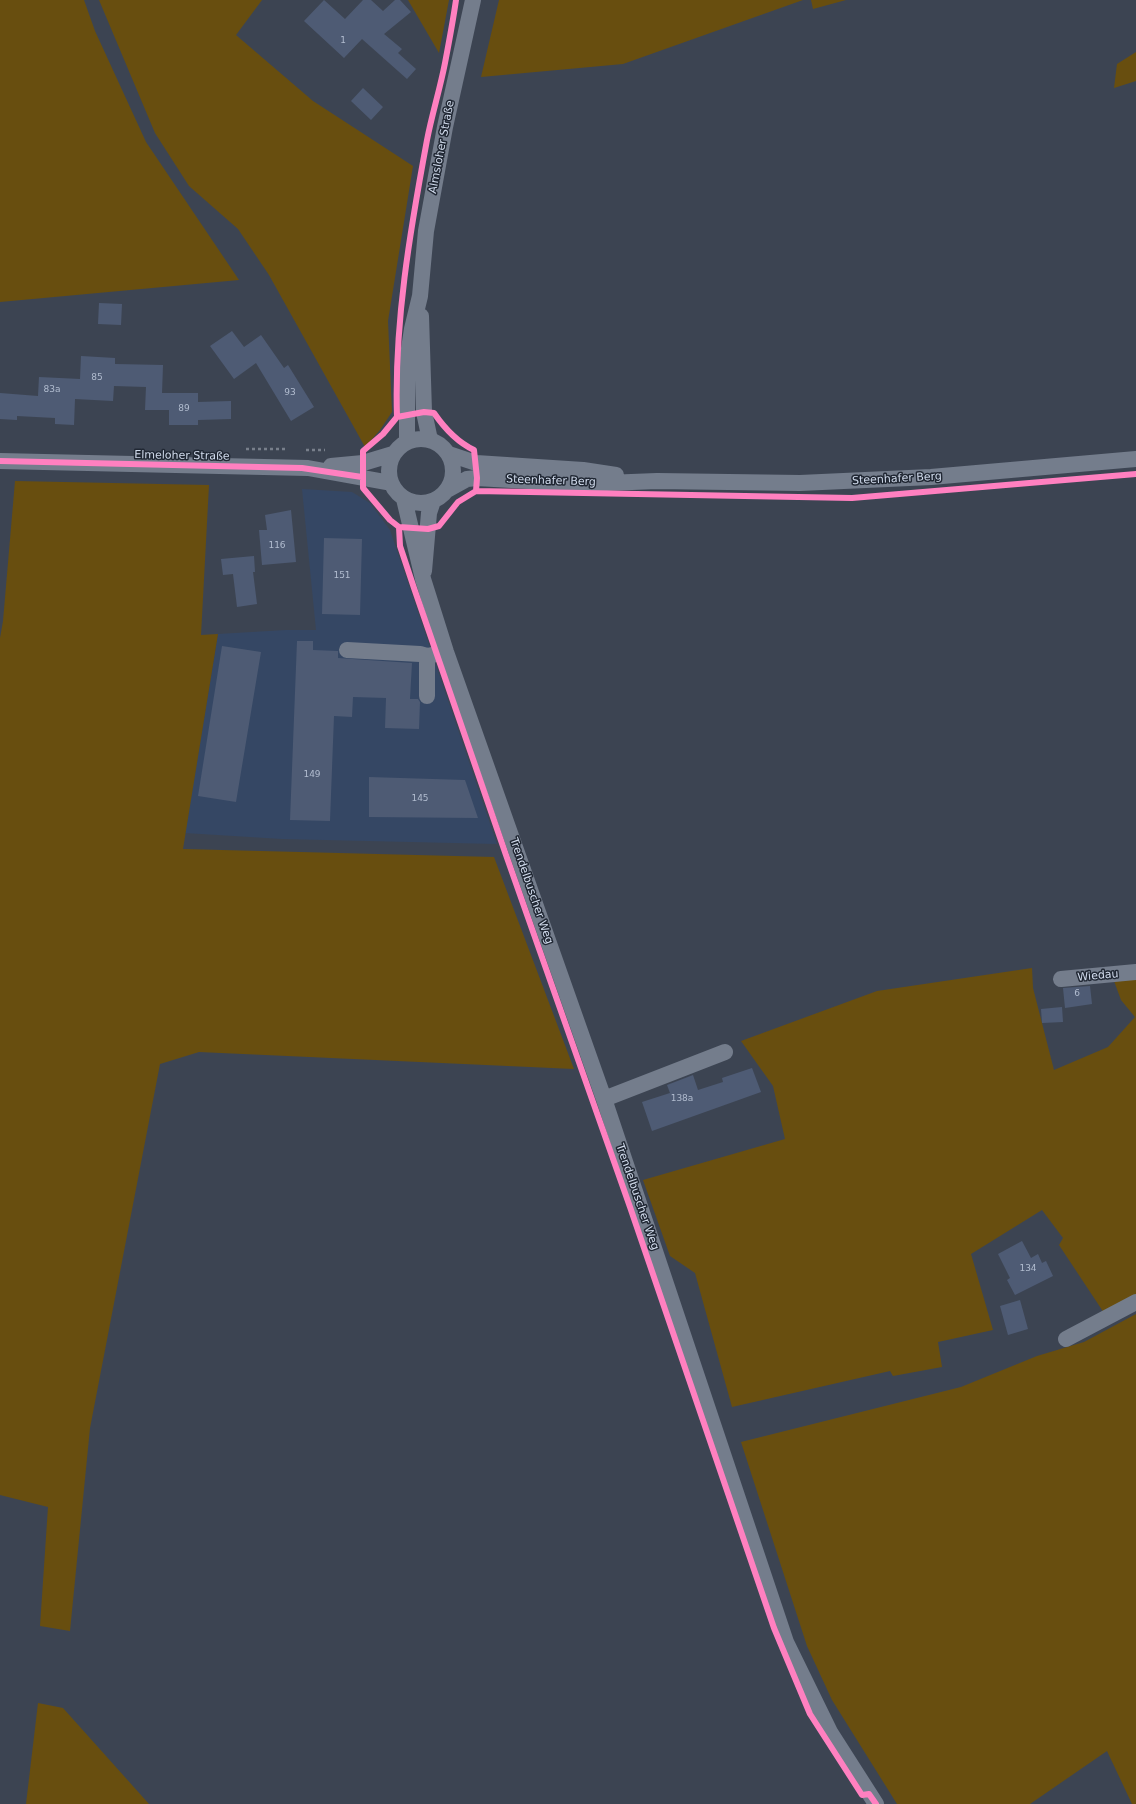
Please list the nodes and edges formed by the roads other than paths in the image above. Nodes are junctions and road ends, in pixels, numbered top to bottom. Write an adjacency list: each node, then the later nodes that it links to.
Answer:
1 (473, 0): 2 (street, Almsloher Straße)
2 (420, 296): 3 (street, Almsloher Straße); 4 (street, Almsloher Straße)
3 (430, 440): 4 (street); 6 (street)
4 (407, 441): 5 (street)
5 (393, 454): 9 (street, Elmeloher Straße); 11 (street)
6 (449, 454): 10 (street, Steenhafer Berg); 12 (street)
7 (1136, 459): 10 (street, Steenhafer Berg)
8 (0, 462): 9 (street, Elmeloher Straße)
9 (308, 468): 11 (street, Elmeloher Straße)
10 (657, 481): 12 (street, Steenhafer Berg)
11 (391, 483): 13 (street)
12 (447, 490): 14 (street)
13 (404, 498): 14 (street); 15 (street, Trendelbuscher Weg)
14 (433, 501): 15 (street, Trendelbuscher Weg)
15 (423, 578): 17 (street, Trendelbuscher Weg)
16 (347, 650): 18 (street)
17 (446, 652): 18 (street); 23 (street, Trendelbuscher Weg)
18 (427, 656): 19 (street)
19 (427, 696)
20 (1136, 972): 21 (street, Wiedau)
21 (1061, 979)
22 (725, 1052): 23 (street)
23 (604, 1099): 26 (street, Trendelbuscher Weg)
24 (1136, 1302): 25 (street)
25 (1066, 1339)
26 (876, 1804)

